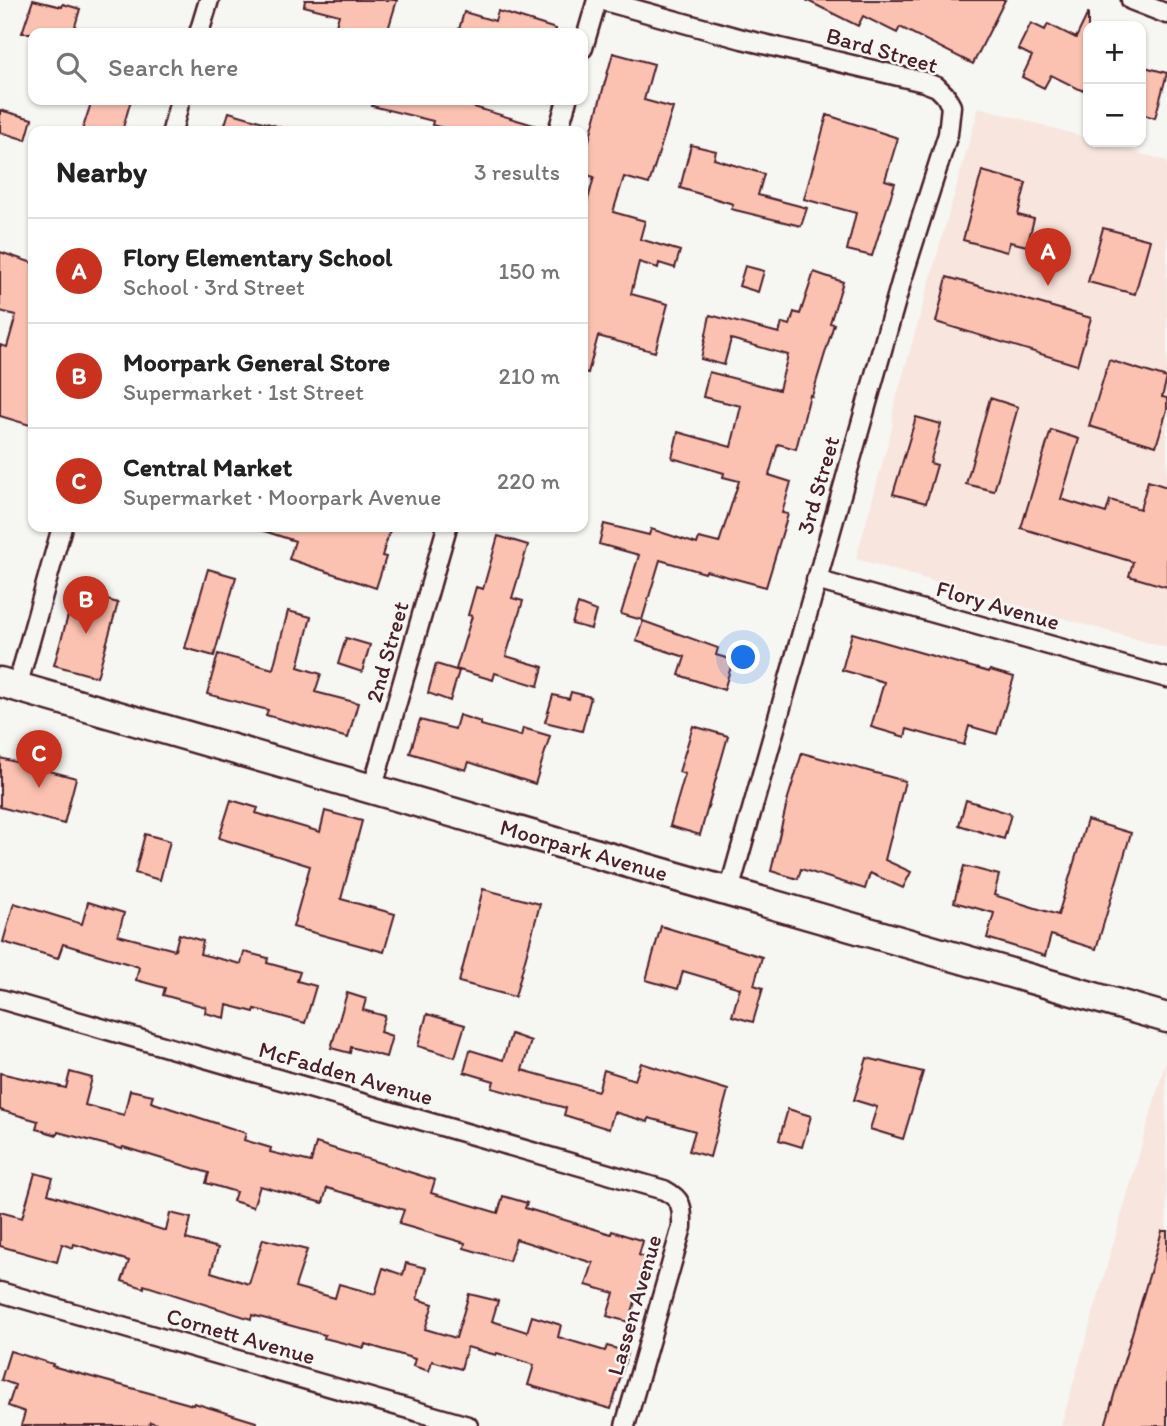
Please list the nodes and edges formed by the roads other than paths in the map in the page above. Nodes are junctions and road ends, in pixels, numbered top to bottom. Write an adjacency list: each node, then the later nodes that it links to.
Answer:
1 (209, 0): 5 (street)
2 (599, 0): 6 (street); 7 (street, Bard Street)
3 (1135, 1): 4 (street)
4 (1167, 14)
5 (201, 28)
6 (588, 33)
7 (945, 95): 14 (street, 3rd Street)
8 (179, 105): 10 (street)
9 (566, 105): 11 (street)
10 (173, 126)
11 (559, 126)
12 (60, 532): 16 (street)
13 (446, 532): 17 (street, 2nd Street)
14 (816, 580): 15 (street, Flory Avenue); 18 (street, 3rd Street)
15 (1167, 678)
16 (8, 685): 17 (main road, Moorpark Avenue)
17 (372, 790): 18 (main road, Moorpark Avenue)
18 (729, 891): 20 (main road, Moorpark Avenue)
19 (0, 999): 21 (street, McFadden Avenue)
20 (1167, 1018)
21 (677, 1197): 24 (street, Lassen Avenue)
22 (0, 1292): 23 (street, Cornett Avenue)
23 (468, 1426)
24 (625, 1426)

